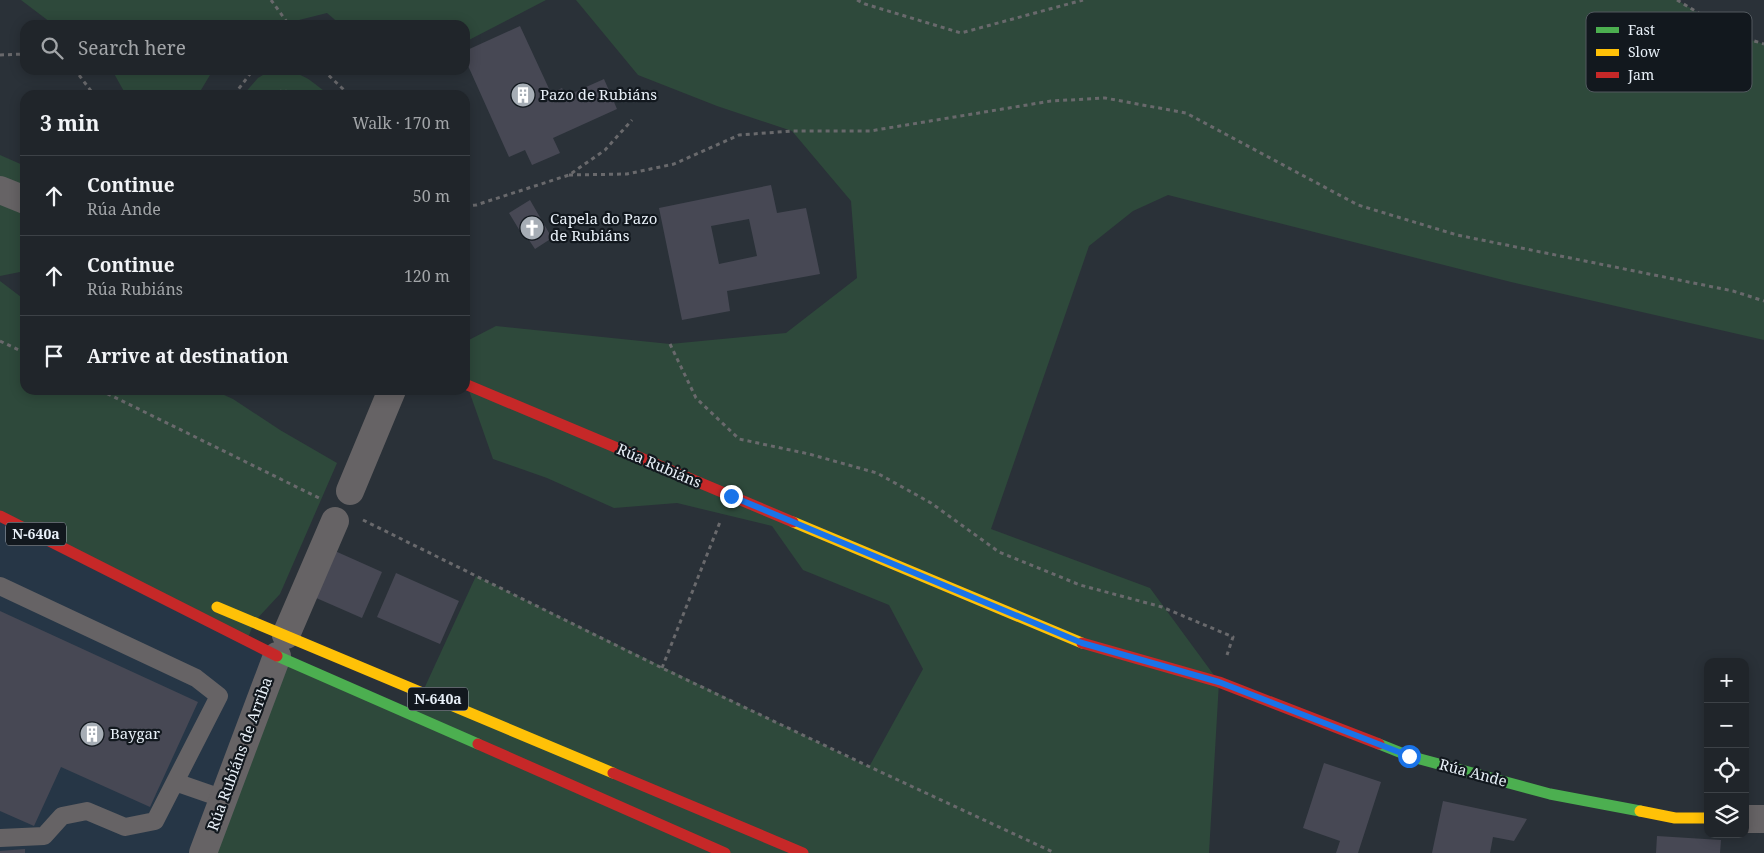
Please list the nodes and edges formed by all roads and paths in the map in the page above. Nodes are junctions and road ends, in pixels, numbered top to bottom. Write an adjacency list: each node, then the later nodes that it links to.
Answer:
1 (271, 0): 6 (path)
2 (857, 0): 3 (path)
3 (1082, 0)
4 (1677, 0): 5 (path)
5 (1697, 12)
6 (285, 20)
7 (1752, 40): 8 (path)
8 (1764, 44)
9 (20, 54): 10 (path)
10 (0, 55)
11 (77, 75): 14 (path)
12 (249, 75): 15 (path)
13 (328, 75): 16 (path)
14 (90, 90)
15 (238, 90)
16 (344, 90)
17 (632, 120): 18 (path)
18 (569, 175): 21 (path); 22 (path)
19 (0, 190): 20 (street)
20 (20, 198)
21 (470, 206)
22 (1764, 301)
23 (0, 340): 25 (path)
24 (670, 344): 38 (path)
25 (20, 350)
26 (470, 386): 29 (main road, Rúa Rubiáns)
27 (110, 395): 30 (path)
28 (390, 395): 30 (street)
29 (731, 496): 37 (path); 38 (main road, Rúa Rubiáns)
30 (343, 508): 36 (street); 37 (path)
31 (0, 516): 32 (main road, N-640a)
32 (71, 551): 34 (main road, N-640a); 36 (main road, N-640a)
33 (0, 586): 39 (lane)
34 (172, 590)
35 (208, 604): 36 (main road, N-640a)
36 (281, 645): 40 (street, Rúa Rubiáns de Arriba); 46 (main road, N-640a); 47 (main road, N-640a)
37 (662, 668): 48 (path)
38 (1219, 682): 41 (main road, Rúa Ande)
39 (176, 782): 40 (lane); 44 (lane)
40 (224, 799): 45 (street, Rúa Rubiáns de Arriba)
41 (1704, 818)
42 (1749, 819): 43 (street)
43 (1764, 819)
44 (0, 838)
45 (204, 853)
46 (725, 853)
47 (803, 853)
48 (1055, 853)

